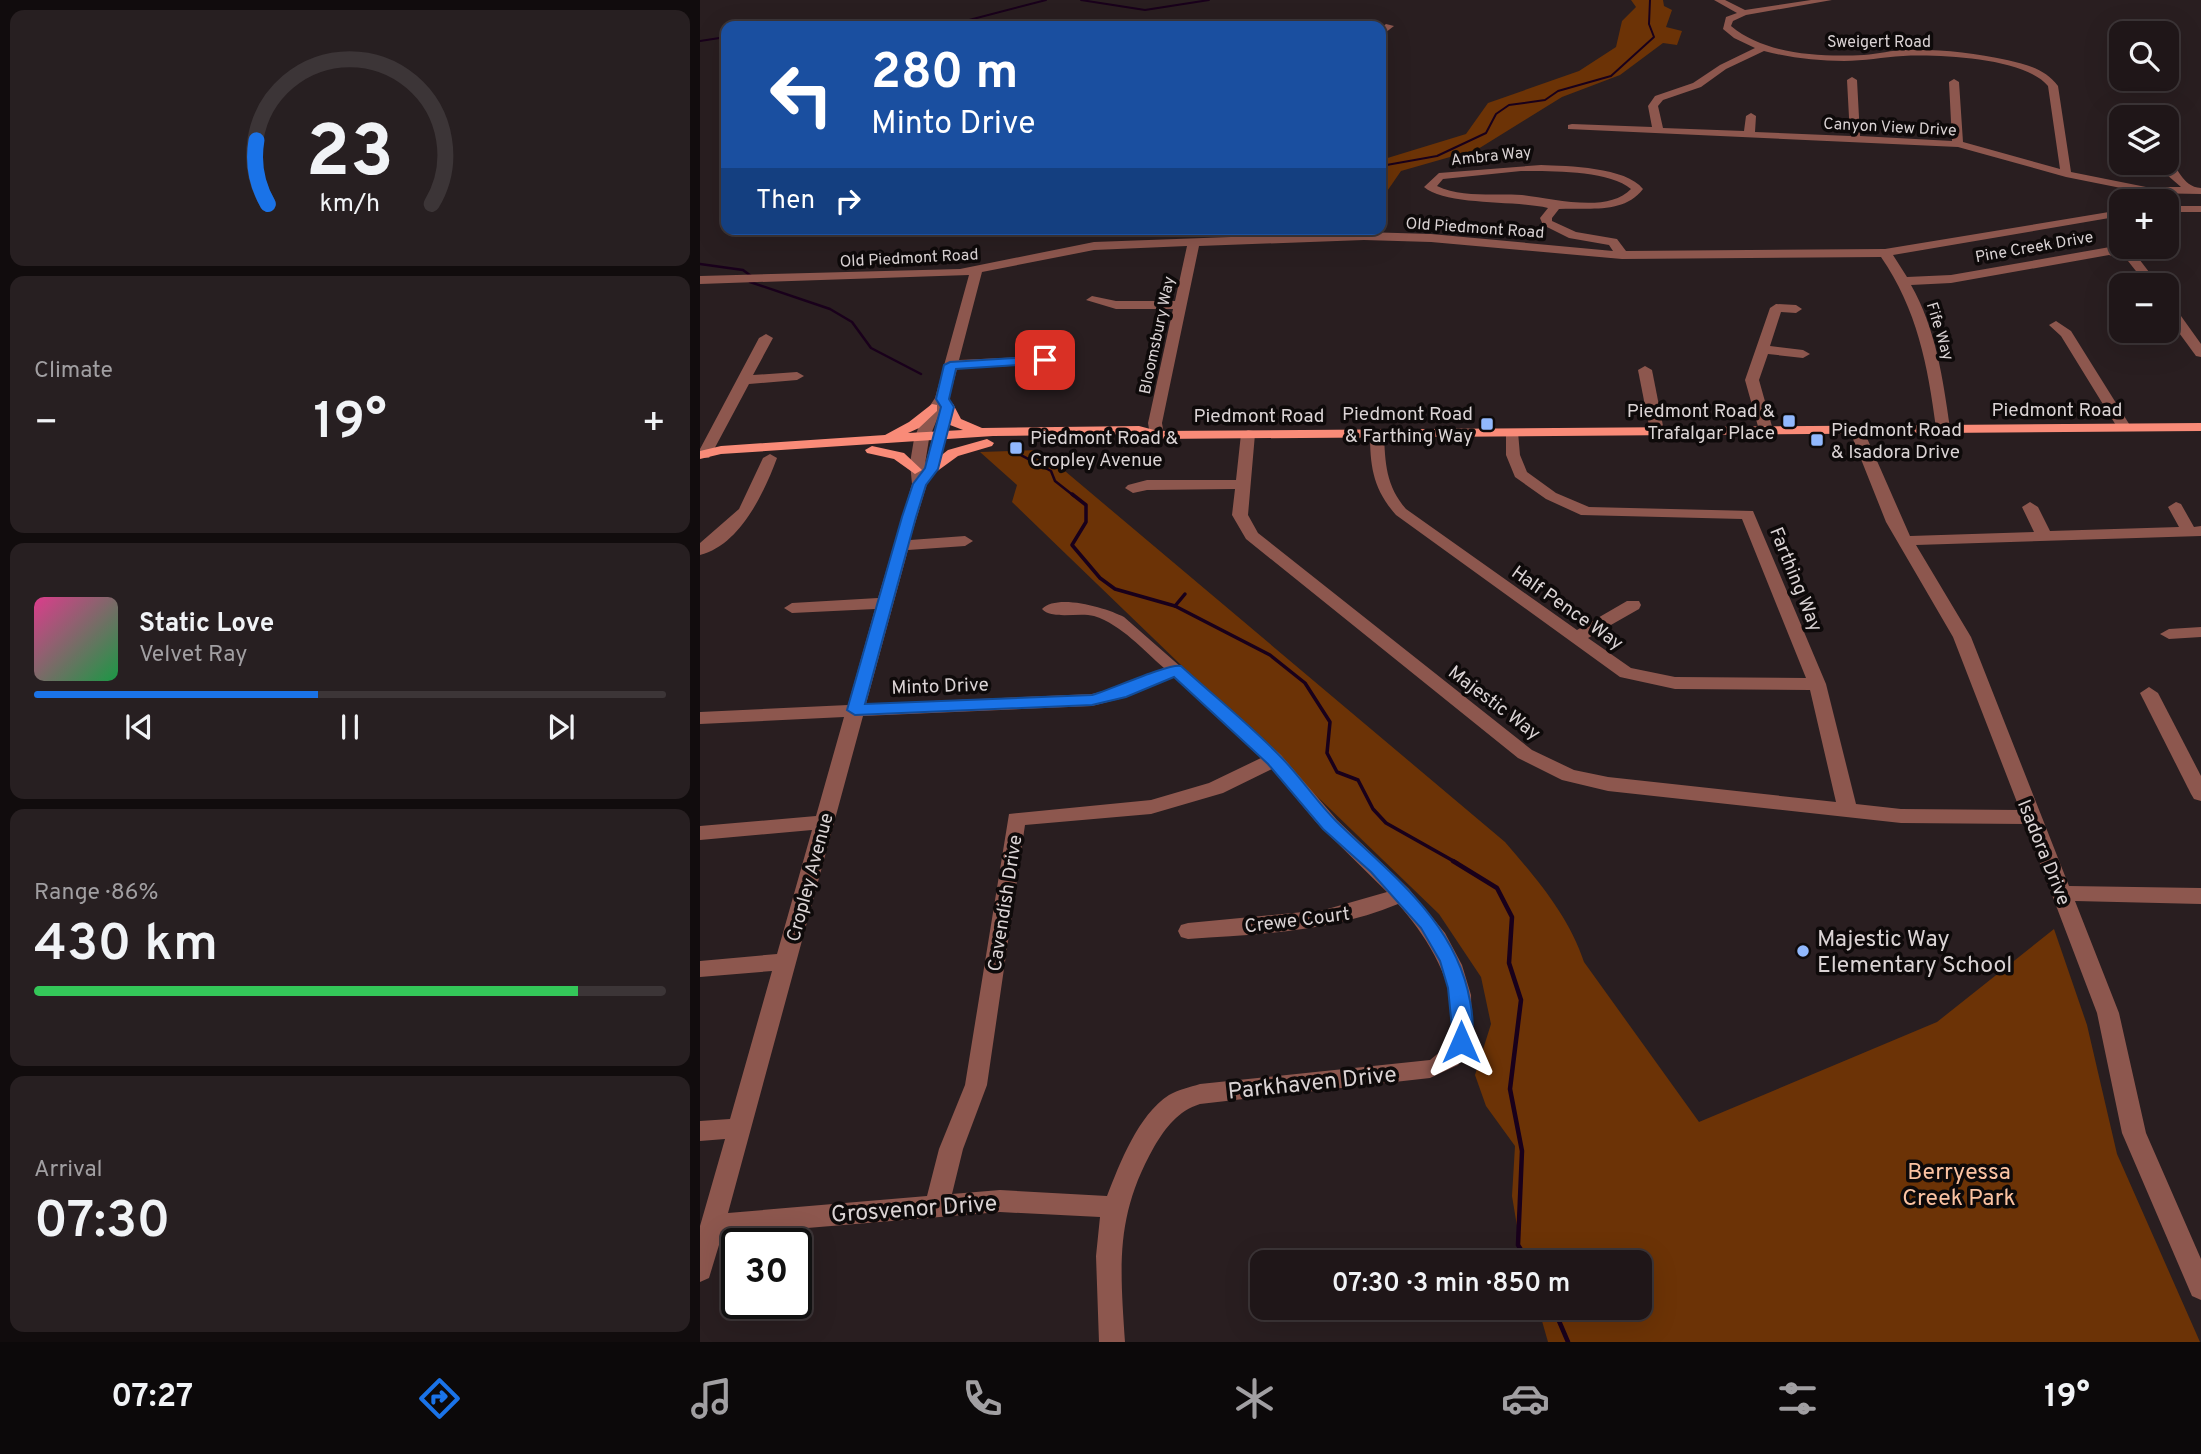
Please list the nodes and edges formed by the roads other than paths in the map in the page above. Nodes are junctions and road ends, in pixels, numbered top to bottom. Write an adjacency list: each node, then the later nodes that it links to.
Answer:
1 (1718, 0): 3 (street)
2 (1828, 0): 3 (street)
3 (1744, 13): 4 (street, Sweigert Road)
4 (1764, 47): 9 (street); 13 (street, Sweigert Road)
5 (1852, 80): 11 (street)
6 (1954, 82): 12 (street)
7 (1751, 116): 10 (street)
8 (1572, 127): 9 (street, Canyon View Drive)
9 (1658, 131): 10 (street, Canyon View Drive)
10 (1749, 135): 11 (street, Canyon View Drive)
11 (1855, 139): 12 (street, Canyon View Drive)
12 (1958, 144): 13 (street, Canyon View Drive)
13 (2066, 174): 15 (street, Canyon View Drive)
14 (2174, 175): 15 (street)
15 (2196, 191)
16 (1555, 206): 16 (street, Ambra Way); 24 (street)
17 (2179, 209): 18 (street)
18 (2201, 209)
19 (2109, 215): 23 (street, Old Piedmont Road)
20 (1318, 235): 22 (street, Old Piedmont Road)
21 (1384, 235): 24 (street, Old Piedmont Road)
22 (1194, 242): 25 (street, Old Piedmont Road); 30 (street, Bloomsbury Way)
23 (1885, 253): 24 (street, Old Piedmont Road); 28 (street, Fife Way)
24 (1622, 255)
25 (976, 271): 27 (street, Old Piedmont Road); 39 (street, Cropley Avenue)
26 (2144, 273): 28 (street, Pine Creek Drive)
27 (700, 280)
28 (1907, 282): 45 (street, Fife Way)
29 (1092, 300): 30 (street)
30 (1181, 306): 52 (street, Bloomsbury Way)
31 (1796, 309): 35 (street)
32 (2179, 323): 36 (street)
33 (2056, 325): 46 (street)
34 (766, 338): 42 (street)
35 (1763, 349): 37 (street); 48 (street)
36 (2201, 353)
37 (1803, 354)
38 (1045, 360): 39 (street)
39 (950, 365): 43 (street, Cropley Avenue)
40 (1645, 370): 49 (street)
41 (797, 376): 42 (street)
42 (744, 380): 58 (street)
43 (941, 405): 54 (main road); 55 (street, Cropley Avenue); 56 (street, Cropley Avenue); 57 (main road)
44 (2201, 427): 46 (main road, Piedmont Road)
45 (1943, 428): 46 (main road, Piedmont Road); 47 (main road, Piedmont Road)
46 (2124, 428)
47 (1856, 429): 48 (main road, Piedmont Road); 69 (street, Isadora Drive)
48 (1766, 430): 49 (main road, Piedmont Road)
49 (1657, 431): 50 (main road, Piedmont Road)
50 (1511, 432): 51 (main road, Piedmont Road); 80 (street, Farthing Way)
51 (1377, 433): 53 (main road, Piedmont Road); 78 (street, Half Pence Way)
52 (1157, 435): 53 (main road, Piedmont Road); 54 (main road, Piedmont Road)
53 (1248, 435): 62 (street, Majestic Way)
54 (990, 437): 55 (main road, Piedmont Road); 60 (main road)
55 (939, 441): 56 (main road, Piedmont Road); 60 (street, Cropley Avenue)
56 (923, 442): 57 (main road, Piedmont Road); 61 (street, Cropley Avenue)
57 (872, 445): 58 (main road, Piedmont Road); 59 (main road, Piedmont Road); 61 (main road)
58 (702, 455): 59 (main road, Piedmont Road)
59 (770, 458): 71 (street)
60 (932, 469): 61 (street, Cropley Avenue)
61 (917, 477): 70 (street, Cropley Avenue)
62 (1241, 484): 63 (street); 86 (street, Majestic Way)
63 (1133, 488)
64 (2030, 507): 67 (street)
65 (2176, 507): 66 (street)
66 (2195, 531): 67 (street)
67 (2044, 536): 69 (street)
68 (965, 541): 70 (street)
69 (1904, 541): 87 (street, Isadora Drive)
70 (901, 546): 72 (street, Cropley Avenue)
71 (700, 550)
72 (885, 603): 74 (street); 82 (street, Cropley Avenue)
73 (1633, 605): 78 (street)
74 (792, 608)
75 (1050, 610): 79 (street, Parkhaven Drive)
76 (2201, 632): 77 (street)
77 (2169, 634)
78 (1574, 638): 80 (street, Half Pence Way)
79 (1176, 670): 82 (street, Minto Drive); 84 (street, Parkhaven Drive)
80 (1817, 684): 86 (street, Farthing Way)
81 (2149, 693): 85 (street)
82 (855, 710): 83 (street, Minto Drive); 88 (street, Cropley Avenue)
83 (700, 718)
84 (1274, 760): 91 (street, Parkhaven Drive); 98 (street, Cavendish Drive)
85 (2201, 794)
86 (1848, 810): 87 (street, Majestic Way)
87 (2031, 817): 90 (street, Isadora Drive)
88 (824, 822): 89 (street); 94 (street, Cropley Avenue)
89 (700, 832)
90 (2062, 893): 92 (street); 102 (street, Isadora Drive)
91 (1402, 894): 93 (street, Crewe Court); 99 (street, Parkhaven Drive)
92 (2201, 897)
93 (1188, 931)
94 (786, 961): 95 (street); 96 (street, Cropley Avenue)
95 (700, 969)
96 (740, 1128): 97 (street); 100 (street, Cropley Avenue)
97 (700, 1131)
98 (937, 1205): 99 (street, Grosvenor Drive); 100 (street, Grosvenor Drive)
99 (1115, 1207): 103 (street, Parkhaven Drive)
100 (713, 1225): 101 (street, Cropley Avenue)
101 (700, 1270)
102 (2201, 1288)
103 (1112, 1342)

